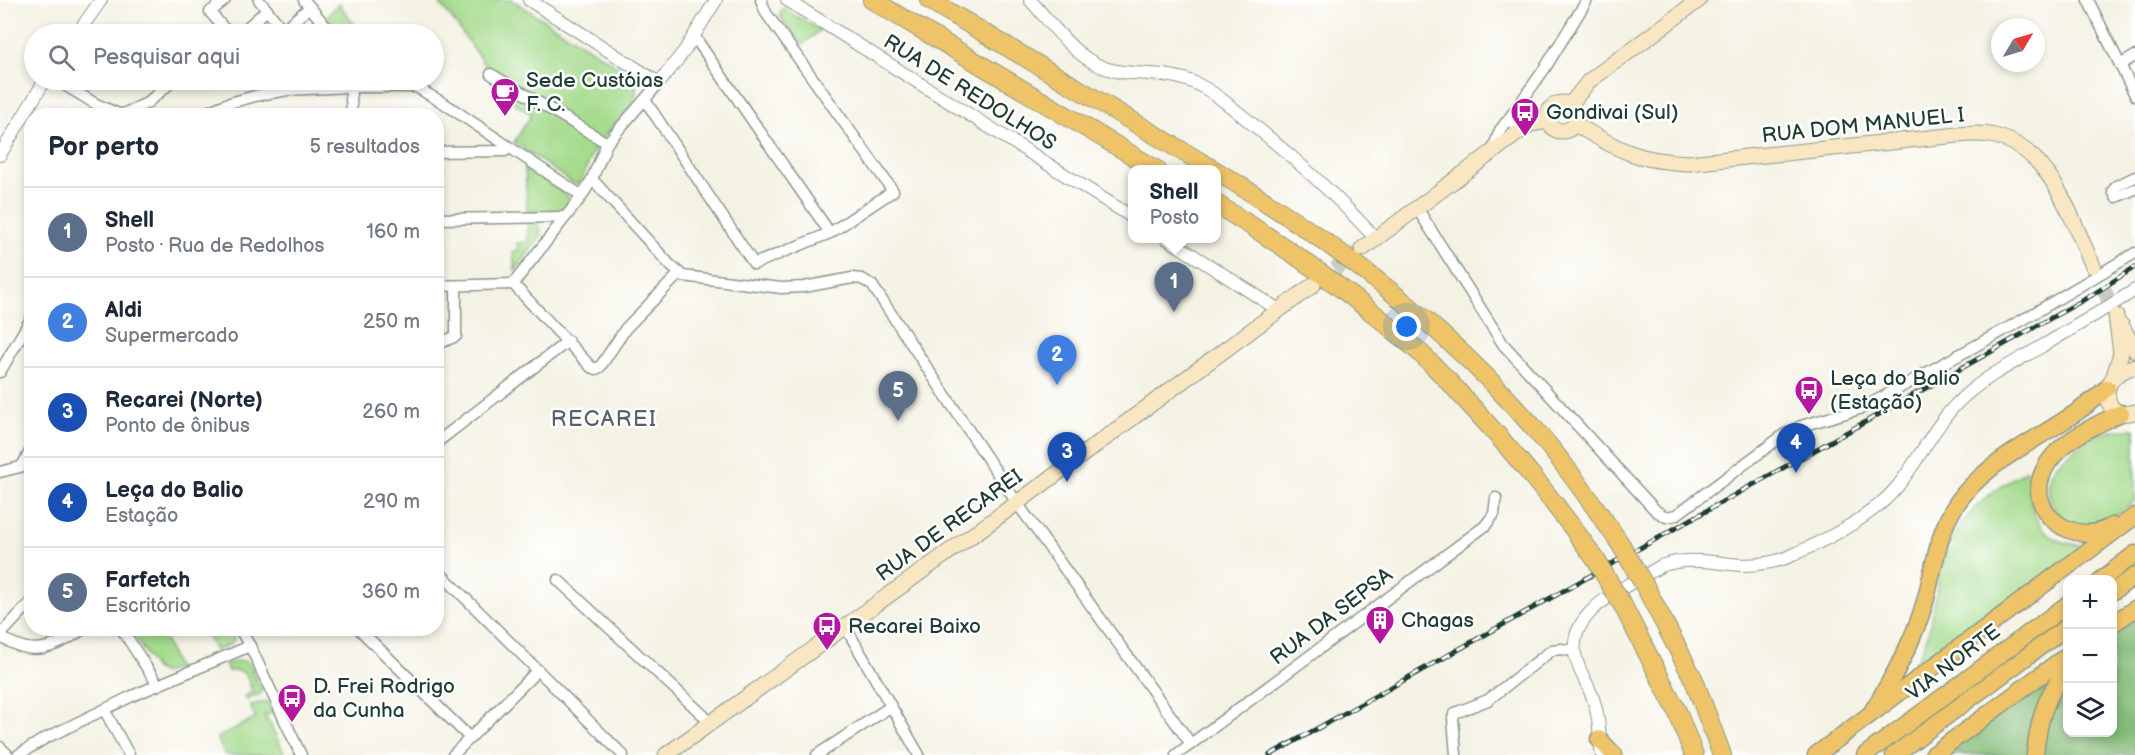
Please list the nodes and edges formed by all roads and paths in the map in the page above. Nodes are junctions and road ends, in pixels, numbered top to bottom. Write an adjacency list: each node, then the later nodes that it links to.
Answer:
1 (101, 0): 16 (street)
2 (225, 0): 17 (street)
3 (259, 0): 15 (street)
4 (530, 0): 26 (street)
5 (716, 0): 22 (street)
6 (761, 0): 63 (street)
7 (787, 0): 60 (street, RUA DE REDOLHOS)
8 (872, 0): 51 (highway)
9 (929, 0): 52 (highway)
10 (1030, 0): 64 (street)
11 (1587, 0): 42 (street)
12 (1699, 0): 35 (main road)
13 (2088, 0): 24 (street)
14 (307, 4): 20 (street); 21 (street)
15 (267, 10): 18 (street); 19 (street)
16 (84, 24)
17 (220, 24)
18 (251, 24)
19 (278, 24)
20 (289, 24)
21 (324, 24)
22 (694, 36): 26 (street); 63 (street)
23 (2135, 56): 24 (street)
24 (2120, 65): 33 (street)
25 (491, 74): 46 (street)
26 (659, 83): 34 (street)
27 (39, 90): 36 (street)
28 (73, 90): 37 (street)
29 (162, 90): 38 (street)
30 (287, 90): 39 (street)
31 (350, 90): 40 (street)
32 (421, 90): 47 (street)
33 (2135, 95)
34 (645, 100): 46 (street); 63 (street)
35 (1569, 106): 43 (main road); 45 (main road)
36 (28, 108)
37 (105, 108)
38 (144, 108)
39 (217, 108)
40 (352, 108)
41 (24, 115): 50 (street)
42 (1511, 116): 44 (street); 49 (street)
43 (1549, 121): 44 (main road); 45 (main road)
44 (1530, 124): 49 (main road)
45 (1575, 124): 68 (main road, RUA DOM MANUEL I)
46 (607, 143): 55 (street)
47 (509, 148): 48 (street); 57 (street)
48 (444, 152)
49 (1492, 153): 59 (main road)
50 (0, 155)
51 (1149, 165)
52 (1207, 165)
53 (1221, 174): 135 (highway, bridge)
54 (2135, 177): 56 (street)
55 (592, 179): 57 (street); 69 (street)
56 (2135, 189)
57 (582, 196): 61 (street)
58 (1221, 207): 134 (highway, bridge)
59 (1417, 208): 64 (main road); 67 (street)
60 (1128, 214)
61 (565, 217): 62 (street); 70 (street)
62 (444, 219)
63 (830, 233)
64 (1376, 238): 66 (main road)
65 (1174, 243): 75 (street)
66 (1362, 249)
67 (2135, 253)
68 (2093, 267)
69 (679, 274): 78 (street); 88 (street)
70 (513, 284): 73 (street); 78 (street)
71 (1313, 285): 75 (main road, RUA DE RECAREI)
72 (444, 286): 73 (street)
73 (456, 286): 77 (street)
74 (2135, 290): 109 (street)
75 (1279, 310): 88 (main road, RUA DE RECAREI)
76 (24, 331): 81 (street)
77 (444, 341)
78 (568, 341): 84 (street)
79 (2135, 350): 82 (main road)
80 (2135, 366): 82 (main road)
81 (0, 372)
82 (2110, 384): 83 (main road); 116 (highway)
83 (2131, 413): 89 (highway)
84 (444, 437)
85 (24, 466): 86 (street)
86 (0, 472)
87 (1496, 498): 119 (street, RUA DA SEPSA)
88 (1017, 503): 101 (main road, RUA DE RECAREI); 119 (street)
89 (2135, 511)
90 (2135, 516): 116 (highway)
91 (2135, 554): 92 (highway)
92 (2106, 575)
93 (2135, 576): 96 (highway)
94 (444, 577): 111 (street)
95 (558, 580): 117 (street)
96 (2117, 589)
97 (2063, 607): 137 (highway, VIA NORTE)
98 (24, 610): 103 (street)
99 (2132, 611): 100 (highway)
100 (2117, 622)
101 (845, 626): 114 (street); 117 (main road, RUA DE RECAREI)
102 (2063, 629): 138 (highway, VIA NORTE)
103 (0, 636): 104 (street)
104 (71, 636)
105 (125, 636): 113 (street)
106 (244, 636): 108 (street)
107 (366, 636): 118 (street)
108 (250, 646): 113 (street); 125 (street)
109 (1574, 651): 121 (street); 132 (street)
110 (2063, 658): 139 (highway)
111 (538, 670): 118 (street); 127 (street)
112 (2063, 675): 140 (highway)
113 (158, 685): 115 (street)
114 (890, 707): 129 (street); 130 (street)
115 (105, 711): 123 (street); 124 (street)
116 (1872, 712): 136 (highway)
117 (710, 723): 128 (main road, RUA DE RECAREI)
118 (470, 738): 126 (street)
119 (1191, 744): 131 (street, RUA DA SEPSA)
120 (0, 747): 122 (street)
121 (1600, 750): 133 (highway)
122 (8, 755)
123 (18, 755)
124 (129, 755)
125 (302, 755)
126 (453, 755)
127 (623, 755)
128 (666, 755)
129 (816, 755)
130 (919, 755)
131 (1176, 755)
132 (1456, 755)
133 (1614, 755)
134 (1694, 755)
135 (1722, 755)
136 (1816, 755)
137 (1865, 755)
138 (1894, 755)
139 (1933, 755)
140 (2036, 755)

